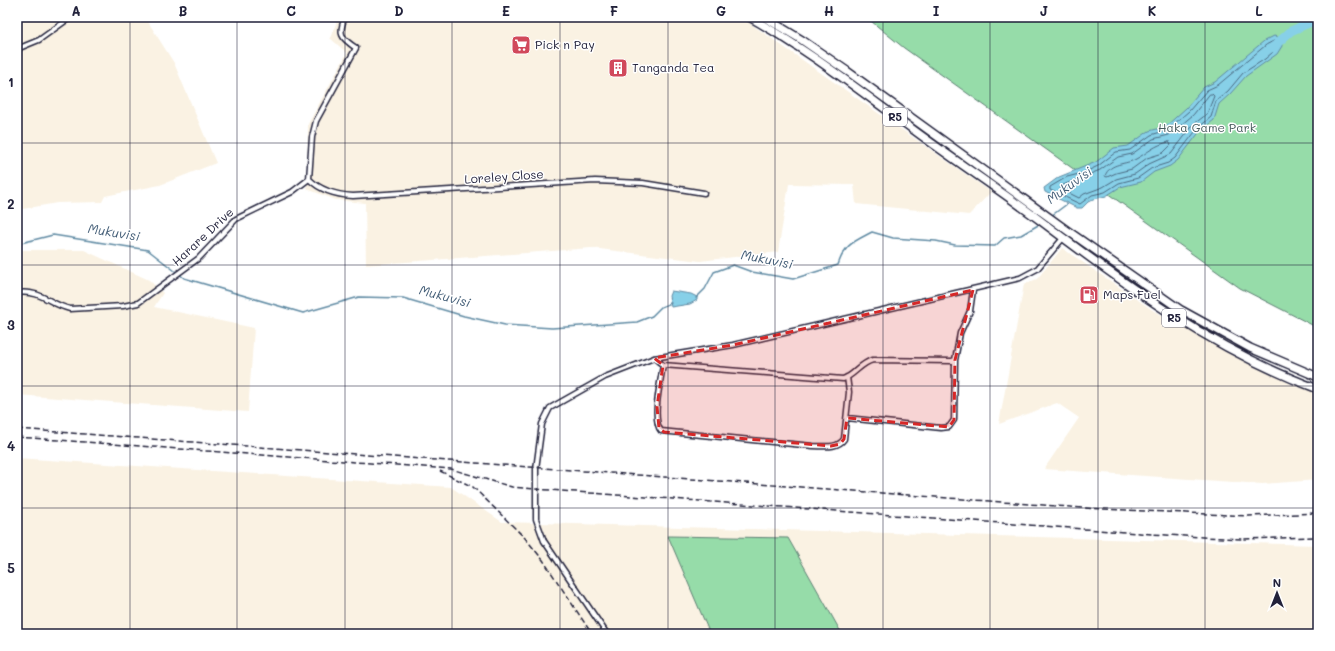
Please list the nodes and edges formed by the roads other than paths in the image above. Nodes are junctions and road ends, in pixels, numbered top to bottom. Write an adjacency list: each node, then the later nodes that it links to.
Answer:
1 (71, 17): 5 (street)
2 (345, 17): 6 (street)
3 (749, 17): 9 (highway, R5)
4 (764, 17): 8 (highway, R5)
5 (17, 49)
6 (308, 179): 7 (street, Loreley Close); 11 (street, Harare Drive)
7 (704, 193)
8 (1068, 232): 9 (street); 16 (highway, R5)
9 (1062, 239): 10 (street); 17 (highway, R5)
10 (973, 290): 12 (street); 13 (street)
11 (17, 293)
12 (654, 358): 14 (street); 19 (street)
13 (955, 360): 15 (street); 18 (street)
14 (664, 365): 15 (street); 18 (street)
15 (847, 377): 18 (street)
16 (1318, 377)
17 (1318, 389)
18 (847, 418)
19 (607, 634)

